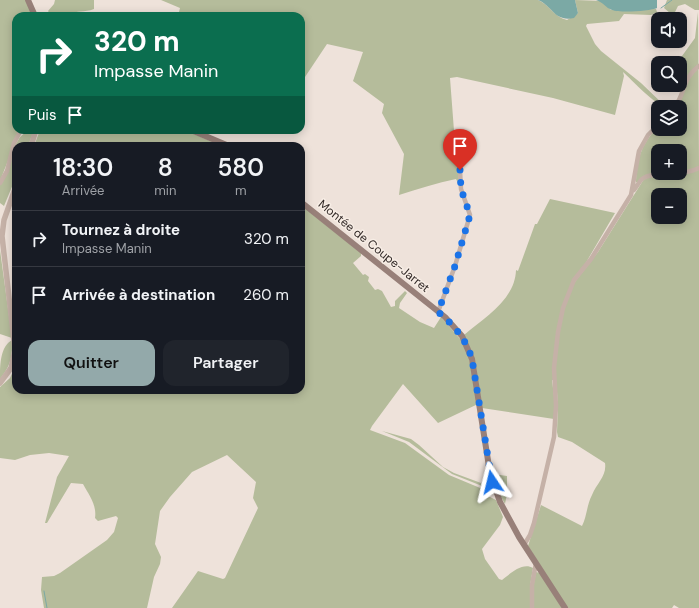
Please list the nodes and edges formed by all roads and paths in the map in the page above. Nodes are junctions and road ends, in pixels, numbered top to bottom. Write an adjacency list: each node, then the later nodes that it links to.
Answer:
1 (28, 0): 2 (main road)
2 (33, 12)
3 (699, 66): 4 (street)
4 (678, 100)
5 (651, 132): 12 (street)
6 (201, 134): 7 (main road)
7 (220, 142)
8 (12, 150): 11 (street)
9 (699, 168): 12 (street)
10 (460, 170): 15 (street)
11 (0, 184)
12 (633, 191): 19 (street)
13 (12, 197): 16 (street)
14 (305, 205): 15 (main road, Montée de Coupe-Jarret)
15 (438, 312): 19 (main road, Montée de Coupe-Jarret)
16 (12, 324)
17 (12, 364): 18 (street)
18 (0, 383)
19 (524, 545): 20 (main road, Montée de Coupe-Jarret)
20 (536, 563): 21 (street); 22 (main road, Montée de Coupe-Jarret)
21 (532, 608)
22 (565, 608)

